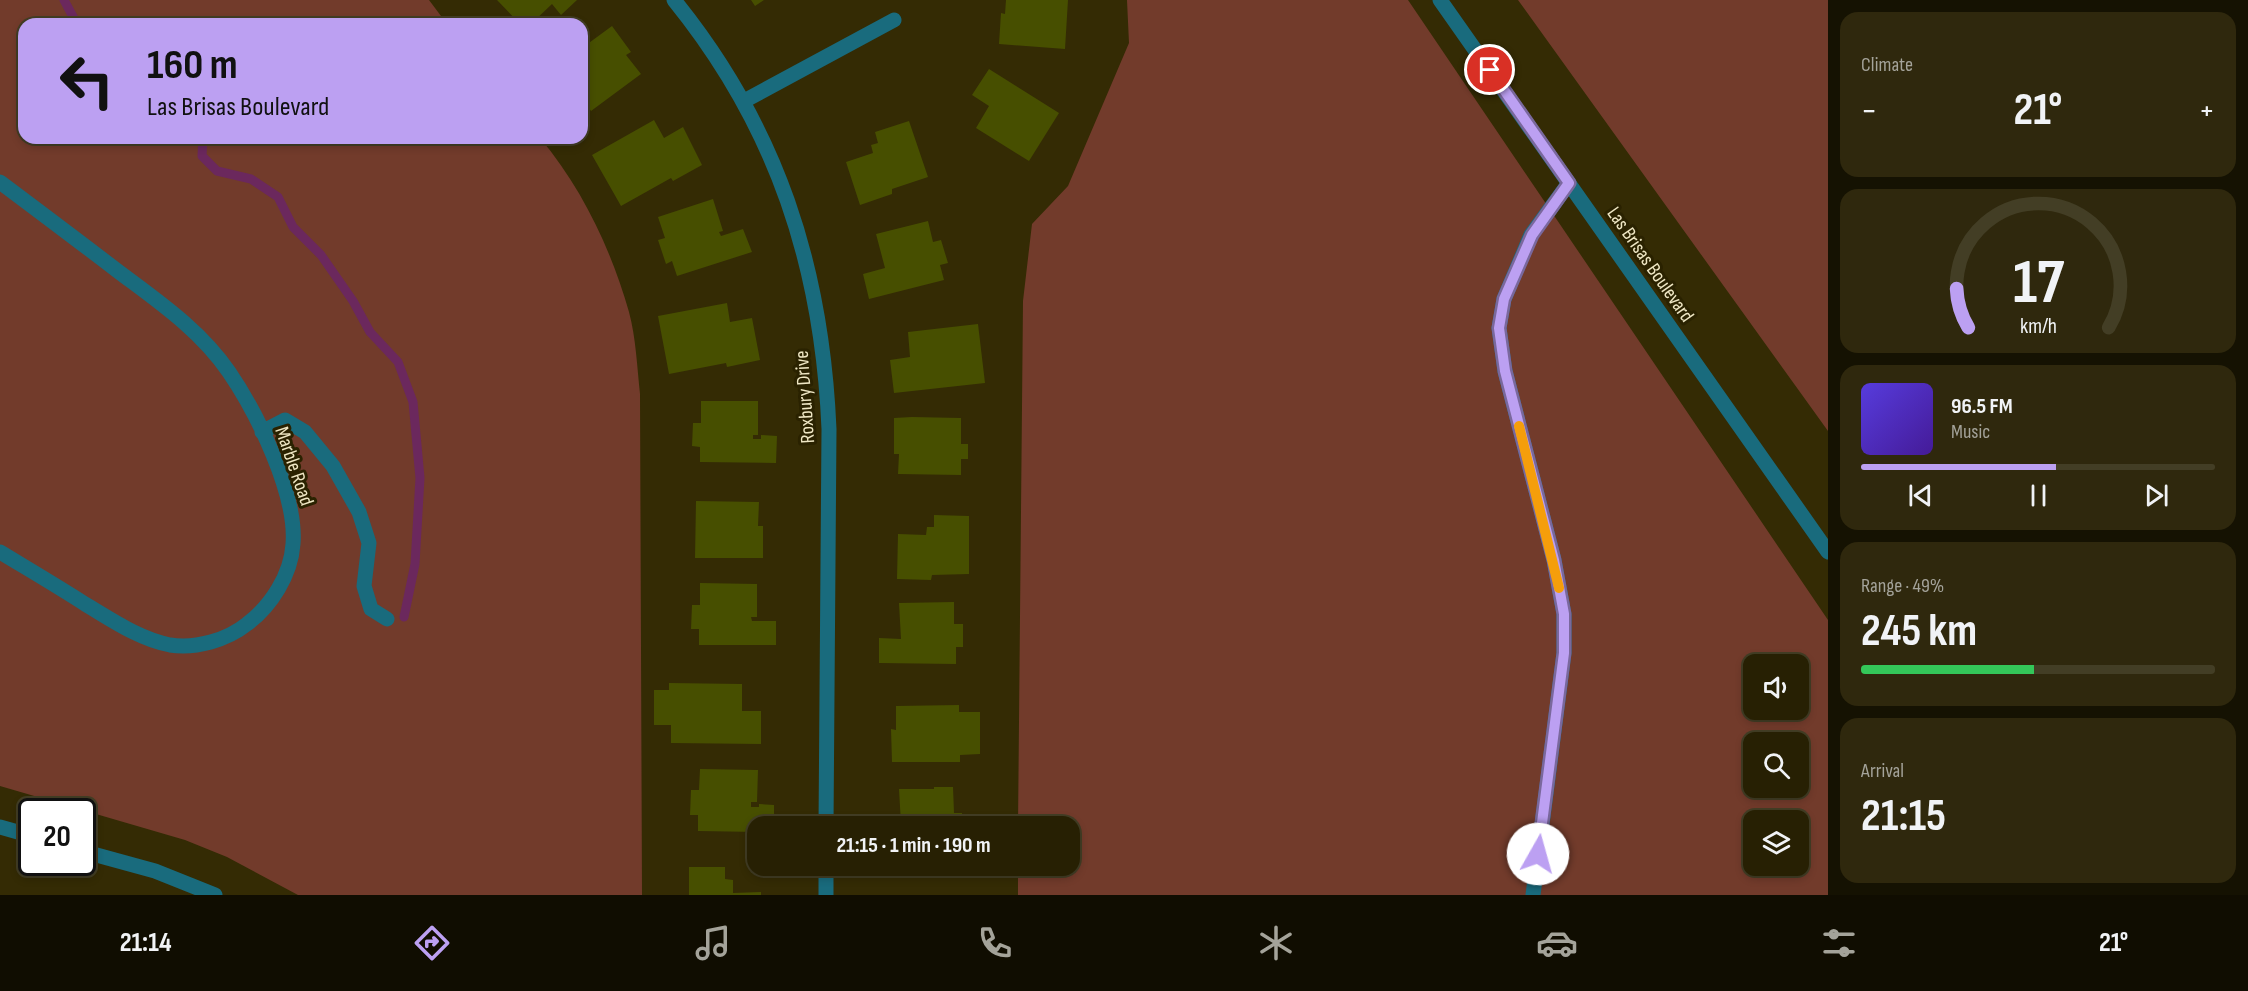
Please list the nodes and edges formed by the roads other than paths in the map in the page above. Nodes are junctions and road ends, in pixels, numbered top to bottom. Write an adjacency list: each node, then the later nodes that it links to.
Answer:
1 (674, 0): 4 (street, Roxbury Drive)
2 (1440, 0): 6 (street, Las Brisas Boulevard)
3 (894, 20): 4 (street)
4 (744, 101): 11 (street, Roxbury Drive)
5 (0, 182): 7 (street, Marble Road)
6 (1569, 183): 9 (street, Las Brisas Boulevard); 18 (street)
7 (262, 432): 8 (street, Marble Road); 10 (street)
8 (0, 552)
9 (1828, 552)
10 (387, 619)
11 (826, 816)
12 (0, 827): 13 (street)
13 (18, 832)
14 (96, 855): 16 (street)
15 (826, 876): 17 (street)
16 (215, 895)
17 (826, 895)
18 (1533, 895)

